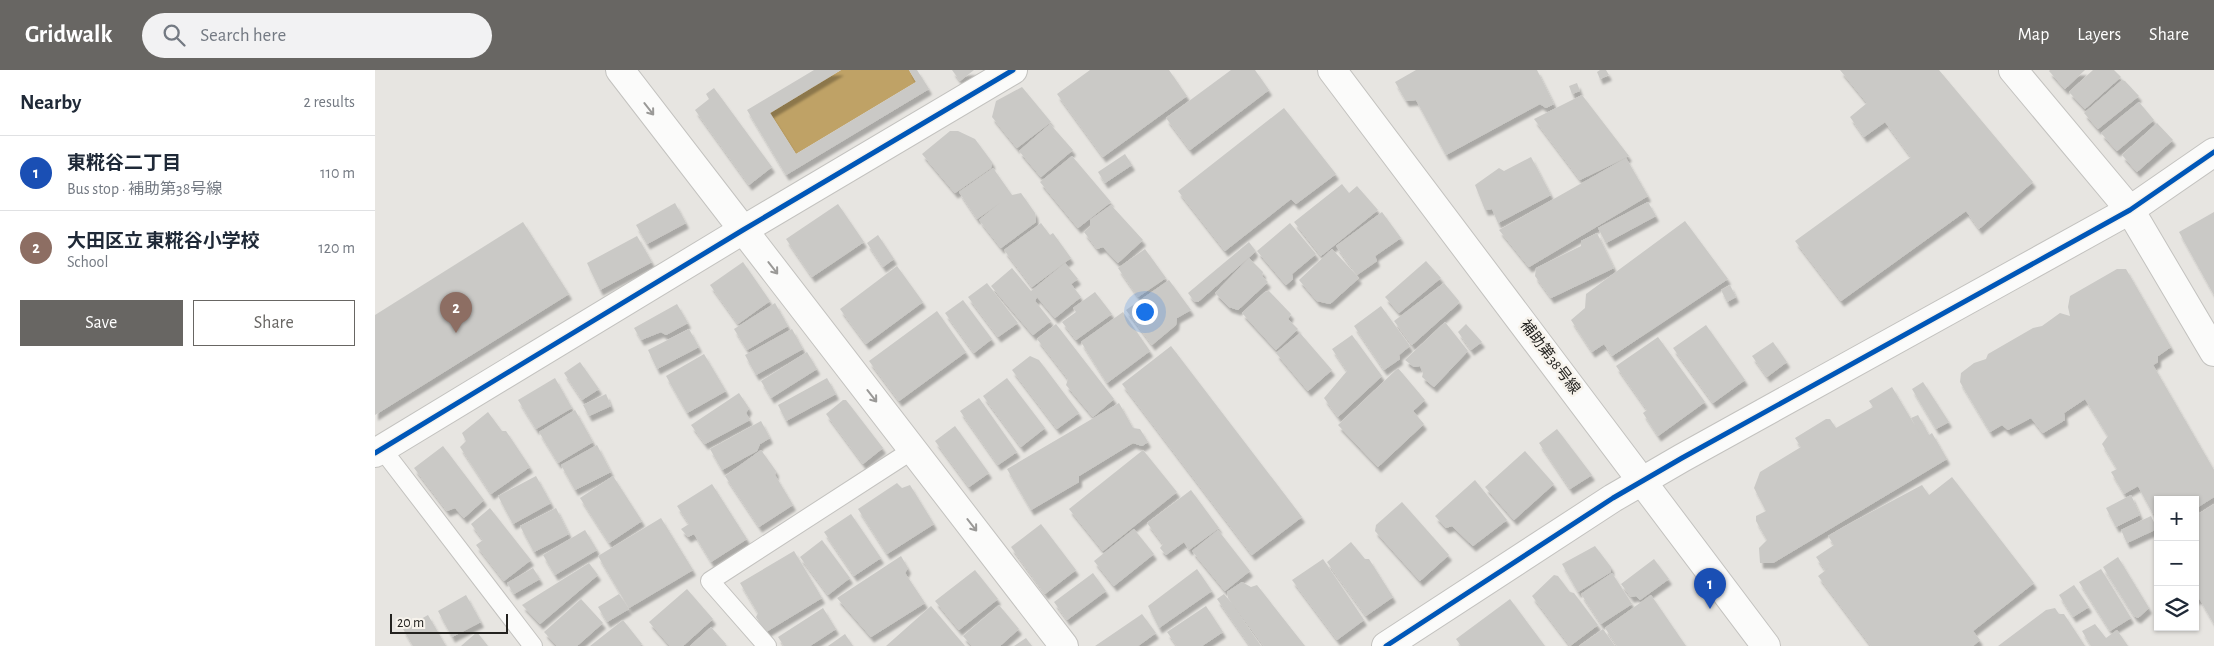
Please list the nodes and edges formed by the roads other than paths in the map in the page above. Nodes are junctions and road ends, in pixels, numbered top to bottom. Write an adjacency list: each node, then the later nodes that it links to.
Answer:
1 (620, 70): 7 (street, one-way to 7)
2 (1013, 70): 7 (street)
3 (1332, 70): 11 (street, 補助第38号線)
4 (2013, 70): 6 (street)
5 (2214, 152): 6 (street)
6 (2130, 210): 8 (street); 11 (street)
7 (743, 230): 9 (street, one-way to 9); 10 (street)
8 (2214, 352)
9 (914, 449): 13 (lane); 14 (street, one-way to 14)
10 (378, 451): 12 (lane)
11 (1643, 482): 15 (street); 16 (street, 補助第38号線)
12 (533, 646)
13 (767, 646)
14 (1064, 646)
15 (1386, 646)
16 (1766, 646)

